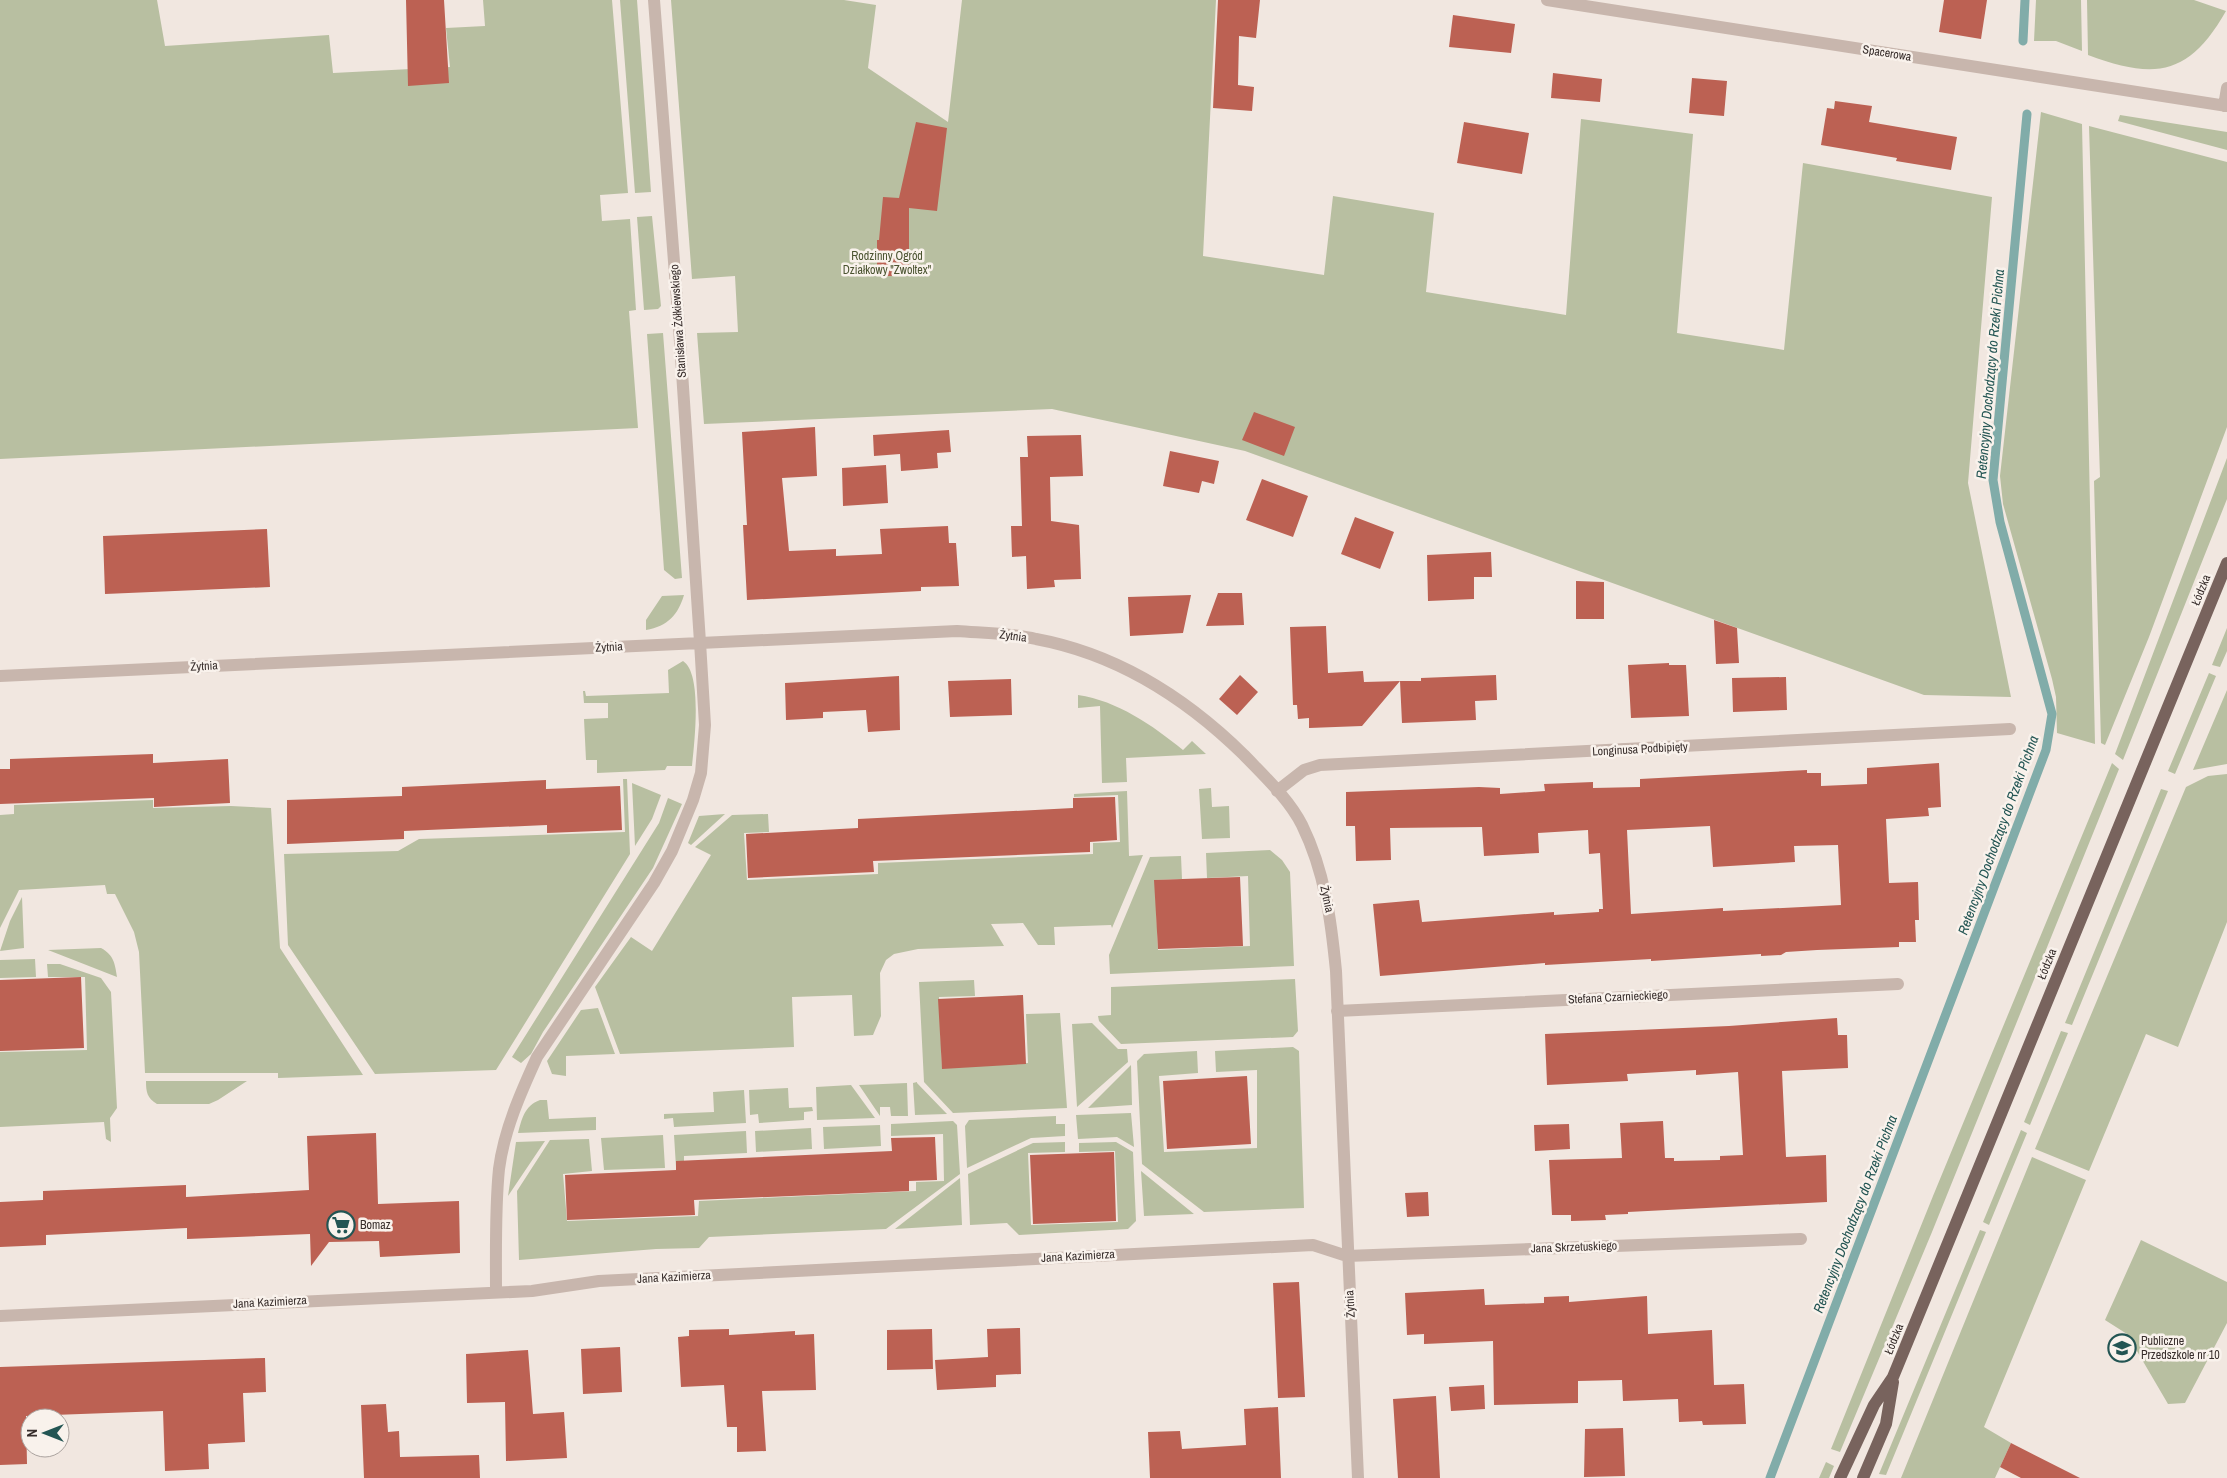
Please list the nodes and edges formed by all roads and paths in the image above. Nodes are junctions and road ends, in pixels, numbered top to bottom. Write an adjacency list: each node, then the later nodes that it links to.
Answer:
1 (654, 0): 6 (street, Stanisława Żółkiewskiego)
2 (1547, 0): 4 (street, Spacerowa)
3 (2227, 88): 4 (street)
4 (2226, 106)
5 (2227, 563): 16 (main road, Łódzka)
6 (700, 642): 7 (street, Żytnia); 9 (street, Żytnia); 14 (street, Stanisława Żółkiewskiego)
7 (0, 676)
8 (2010, 729): 9 (street, Longinusa Podbipięty)
9 (1277, 791): 11 (street, Żytnia)
10 (1898, 984): 11 (street, Stefana Czarnieckiego)
11 (1338, 1011): 13 (street, Żytnia)
12 (1801, 1239): 13 (street, Jana Skrzetuskiego)
13 (1347, 1256): 14 (street, Jana Kazimierza); 18 (street, Żytnia)
14 (496, 1290): 15 (street, Jana Kazimierza)
15 (0, 1316)
16 (1893, 1377): 17 (main road, Łódzka); 19 (main road, Łódzka)
17 (1865, 1476)
18 (1358, 1478)
19 (1840, 1478)

